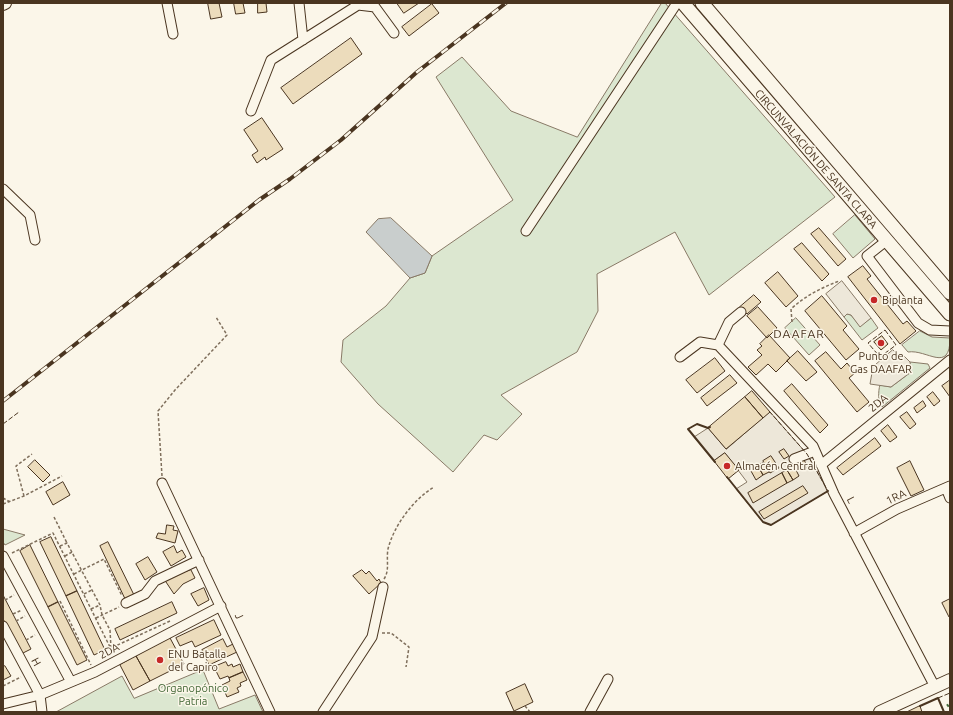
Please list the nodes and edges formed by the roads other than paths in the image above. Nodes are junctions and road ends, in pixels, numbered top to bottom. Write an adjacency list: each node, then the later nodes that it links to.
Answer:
1 (167, 3): 7 (street)
2 (299, 3): 8 (street)
3 (677, 3): 11 (street)
4 (683, 3): 13 (highway, CIRCUNVALACIÓN DE SANTA CLARA)
5 (702, 3): 14 (highway, CIRCUNVALACIÓN DE SANTA CLARA)
6 (394, 33): 8 (street)
7 (173, 34)
8 (303, 40): 9 (street)
9 (251, 111)
10 (3, 189): 12 (street)
11 (526, 231)
12 (35, 240)
13 (886, 241): 16 (highway, CIRCUNVALACIÓN DE SANTA CLARA); 17 (street)
14 (950, 293)
15 (740, 312): 18 (street)
16 (950, 314)
17 (950, 331)
18 (718, 345): 19 (street); 21 (street, L)
19 (680, 357)
20 (950, 360): 23 (street, 2DA)
21 (815, 451): 22 (street); 23 (street, L)
22 (794, 459)
23 (821, 465): 27 (street, L)
24 (162, 483): 29 (street, J)
25 (948, 487): 26 (street); 27 (street, 1RA)
26 (950, 498)
27 (854, 533): 37 (street, L)
28 (3, 556): 36 (street)
29 (199, 560): 31 (street); 32 (street, J)
30 (383, 586): 43 (street)
31 (126, 603)
32 (221, 606): 36 (street, 2DA); 42 (street, J)
33 (3, 626): 38 (street, H)
34 (608, 679): 44 (street)
35 (950, 680): 37 (main road)
36 (70, 682): 38 (street, 2DA)
37 (935, 687): 40 (main road)
38 (40, 695): 39 (street, 2DA); 41 (street, H)
39 (3, 704)
40 (884, 711)
41 (42, 712)
42 (270, 712)
43 (323, 712)
44 (590, 712)

